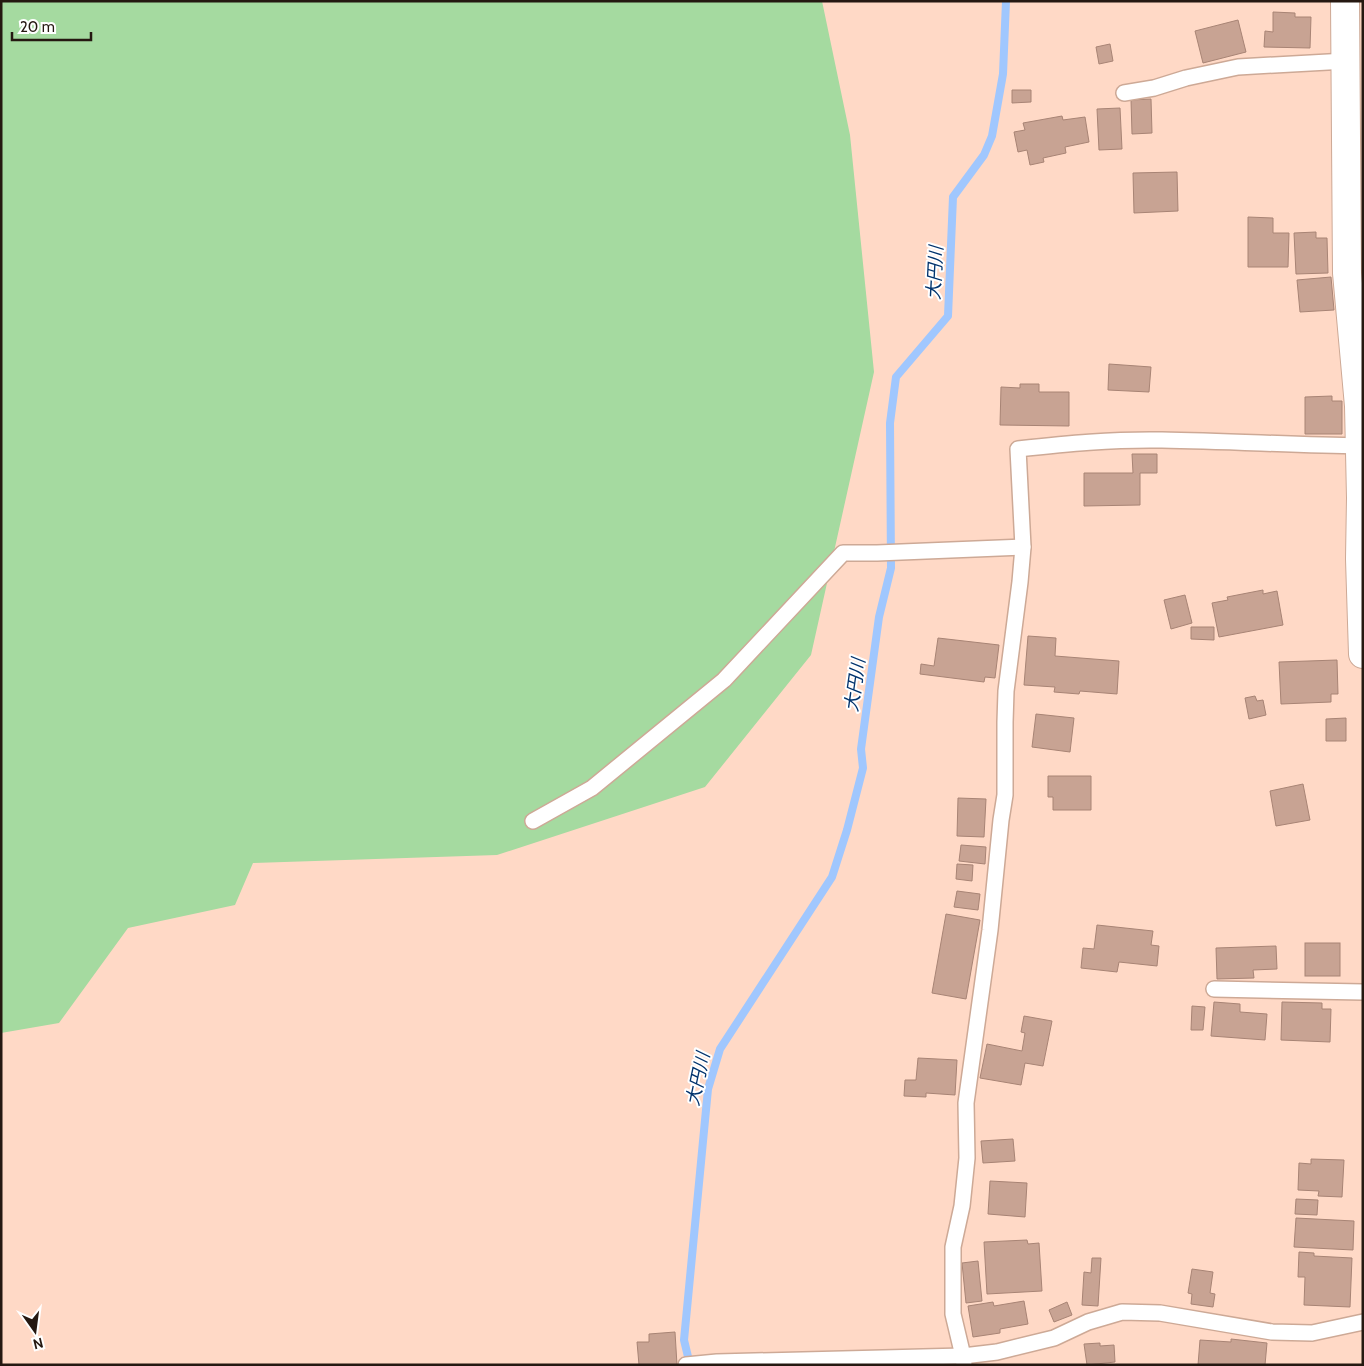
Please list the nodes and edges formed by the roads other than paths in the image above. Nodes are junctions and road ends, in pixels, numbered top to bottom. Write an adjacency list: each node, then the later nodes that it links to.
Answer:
1 (1345, 1): 2 (street)
2 (1346, 61): 3 (lane); 4 (street)
3 (1124, 93)
4 (1360, 430): 5 (lane); 6 (street)
5 (1023, 547): 7 (lane); 11 (lane)
6 (1363, 654)
7 (533, 821)
8 (1214, 989): 9 (lane)
9 (1363, 992)
10 (1363, 1322): 11 (lane)
11 (963, 1360): 12 (lane)
12 (686, 1365)

